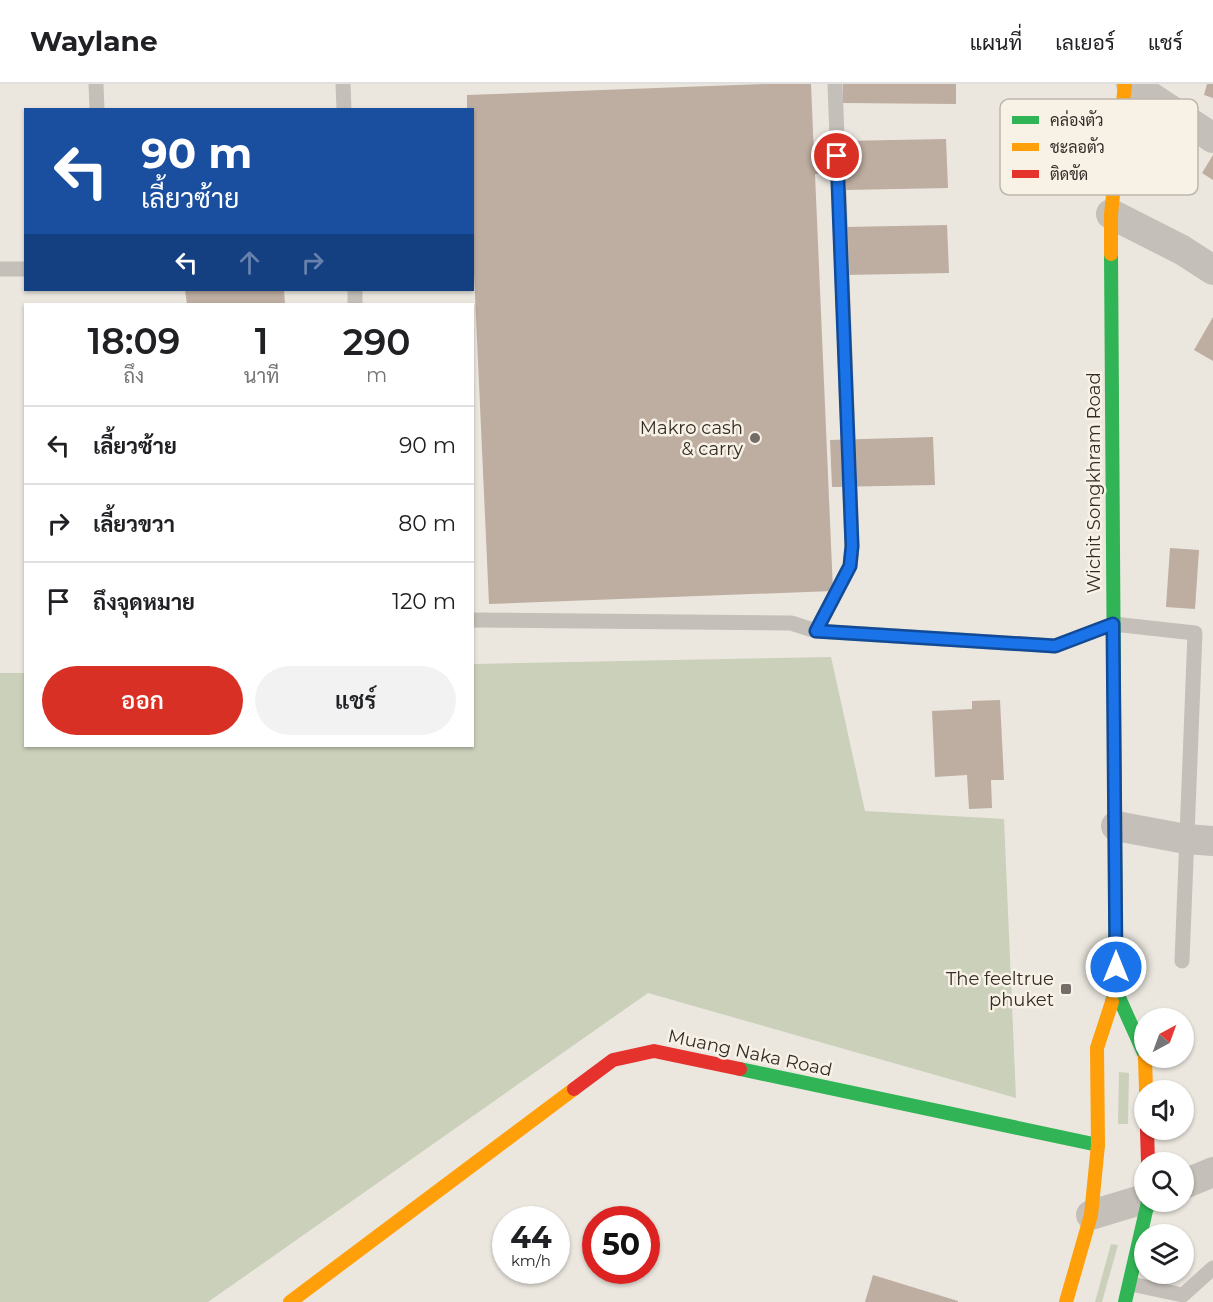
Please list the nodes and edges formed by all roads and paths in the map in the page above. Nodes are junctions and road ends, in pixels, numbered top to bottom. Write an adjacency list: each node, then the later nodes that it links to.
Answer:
1 (96, 84): 8 (lane)
2 (343, 84): 9 (lane)
3 (835, 84): 19 (lane)
4 (1125, 84): 6 (main road, Wichit Songkhram Road)
5 (1131, 84): 7 (street)
6 (1123, 99)
7 (1154, 99)
8 (97, 108)
9 (344, 108)
10 (1198, 128): 11 (street)
11 (1213, 138)
12 (1113, 195): 13 (main road, Wichit Songkhram Road)
13 (1111, 214): 16 (street); 18 (main road, Wichit Songkhram Road)
14 (0, 269): 15 (lane)
15 (24, 269)
16 (1213, 270)
17 (474, 620): 19 (lane)
18 (1113, 624): 19 (lane); 20 (main road, Wichit Songkhram Road); 21 (lane)
19 (816, 631)
20 (1116, 826): 21 (street); 23 (main road, Wichit Songkhram Road)
21 (1199, 840): 22 (lane)
22 (1182, 960)
23 (1116, 991): 24 (main road, Wichit Songkhram Road); 25 (main road, Wichit Songkhram Road)
24 (1134, 1031)
25 (1098, 1144): 30 (main road, Wichit Songkhram Road); 33 (main road, Muang Naka Road)
26 (1213, 1172): 27 (street)
27 (1194, 1180)
28 (1134, 1202): 30 (street)
29 (1146, 1212): 32 (main road)
30 (1091, 1215): 34 (main road, Wichit Songkhram Road)
31 (1213, 1268): 32 (lane)
32 (1131, 1284): 35 (main road)
33 (290, 1302)
34 (1066, 1302)
35 (1125, 1302)

